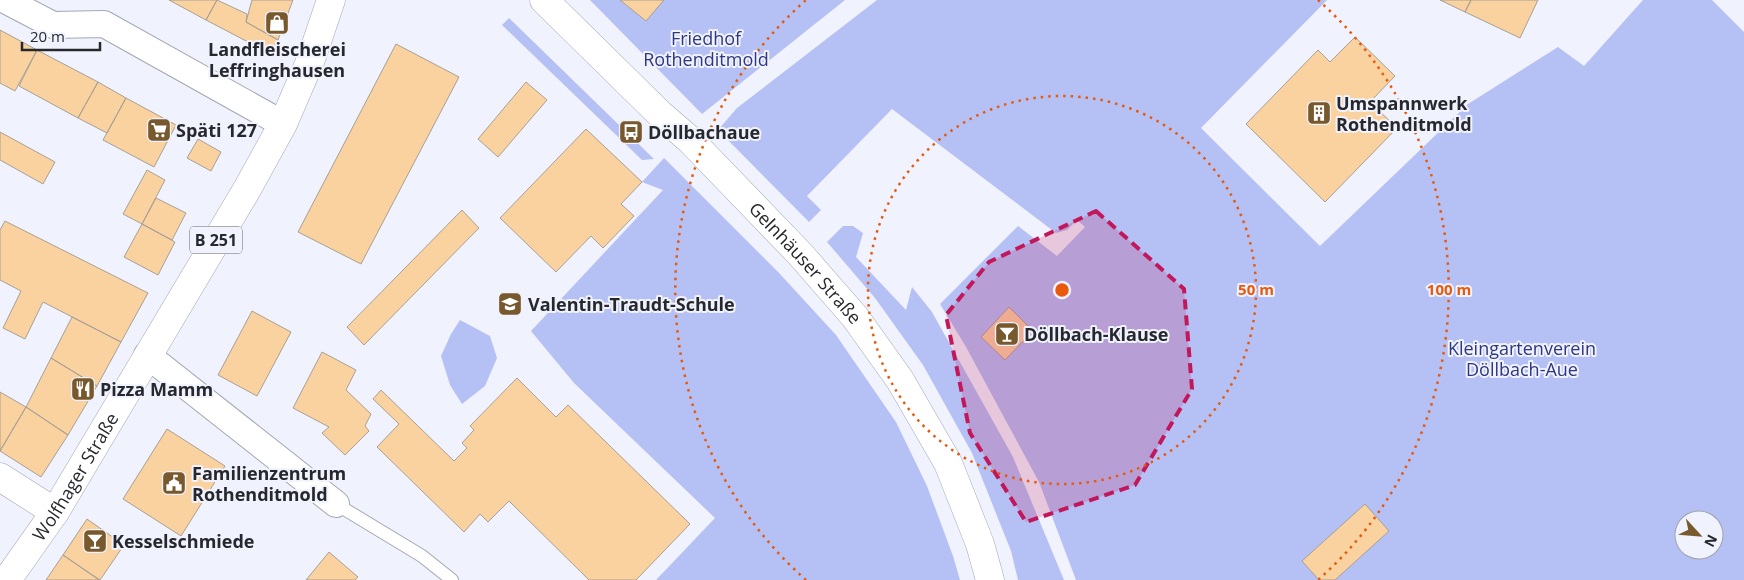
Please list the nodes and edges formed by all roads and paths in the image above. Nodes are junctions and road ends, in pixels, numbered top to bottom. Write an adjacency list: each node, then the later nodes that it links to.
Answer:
1 (5, 0): 4 (street)
2 (331, 0): 4 (main road, Wolfhager Straße / B 251)
3 (544, 0): 11 (main road, Gelnhäuser Straße)
4 (284, 124): 5 (main road, Wolfhager Straße / B 251)
5 (147, 355): 7 (street); 8 (main road, Wolfhager Straße / B 251)
6 (0, 476): 8 (main road)
7 (336, 504): 10 (lane)
8 (54, 512): 9 (main road, Wolfhager Straße / B 251)
9 (7, 580)
10 (452, 580)
11 (990, 580)

